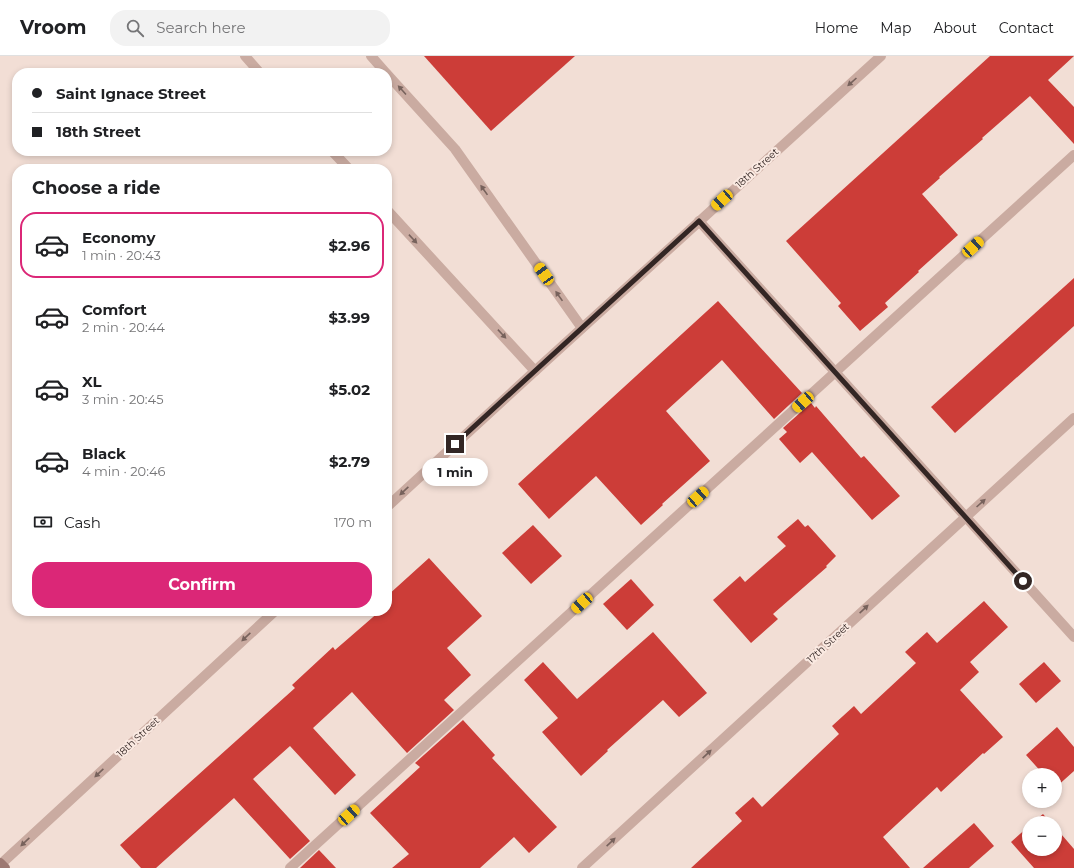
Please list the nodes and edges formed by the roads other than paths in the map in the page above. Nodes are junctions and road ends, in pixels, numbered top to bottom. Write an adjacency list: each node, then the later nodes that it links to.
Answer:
1 (245, 56): 4 (street)
2 (371, 56): 5 (street)
3 (880, 56): 11 (street, 18th Street, one-way to 11)
4 (256, 68)
5 (382, 68)
6 (392, 79): 12 (street, one-way to 6)
7 (1074, 155): 14 (street)
8 (337, 156): 9 (street)
9 (344, 164)
10 (392, 215): 13 (street, one-way to 13)
11 (699, 221): 12 (street, 18th Street); 14 (street)
12 (582, 328): 13 (street, 18th Street)
13 (535, 371): 16 (street, 18th Street, one-way to 16)
14 (835, 373): 17 (street); 21 (street)
15 (1074, 418): 17 (street, 17th Street, one-way to 15)
16 (392, 502)
17 (965, 517): 19 (street); 22 (street, 17th Street, one-way to 17)
18 (269, 616): 20 (street, 18th Street, one-way to 20)
19 (1074, 637)
20 (2, 865)
21 (290, 868)
22 (582, 868)

